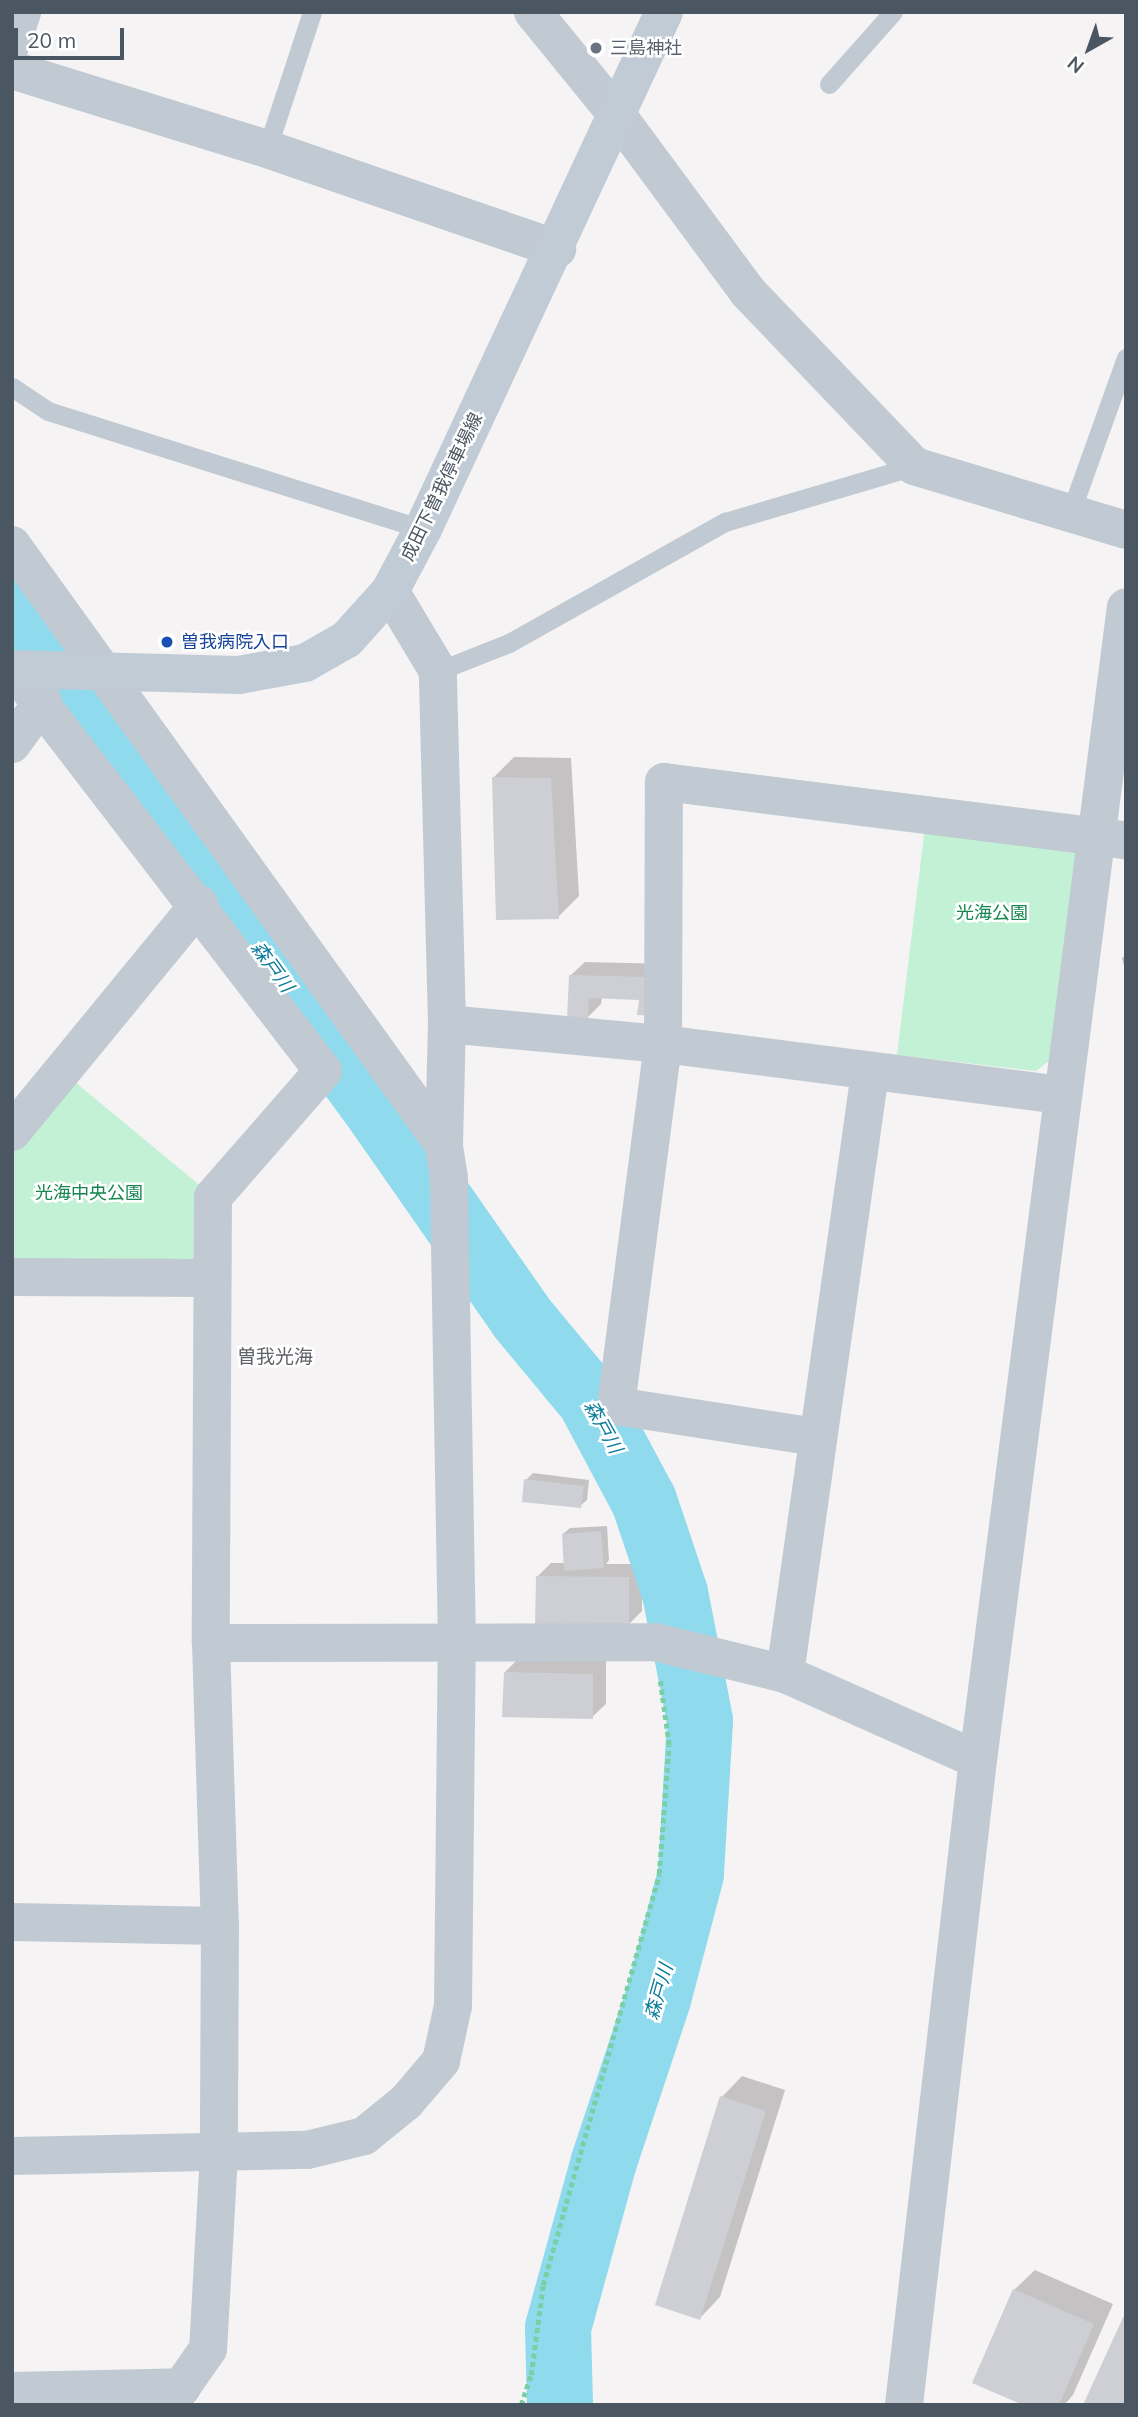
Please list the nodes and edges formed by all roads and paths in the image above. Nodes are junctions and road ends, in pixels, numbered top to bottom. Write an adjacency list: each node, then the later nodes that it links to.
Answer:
1 (22, 12): 6 (street)
2 (312, 12): 10 (lane)
3 (533, 12): 9 (street)
4 (664, 12): 9 (main road, 成田下曽我停車場線)
5 (893, 12): 8 (lane)
6 (12, 43)
7 (12, 70): 10 (street)
8 (829, 84)
9 (617, 115): 11 (main road, 成田下曽我停車場線); 14 (street)
10 (267, 149): 11 (street)
11 (557, 249): 16 (main road, 成田下曽我停車場線)
12 (1126, 358): 15 (lane)
13 (12, 387): 16 (lane)
14 (914, 466): 15 (street); 22 (lane)
15 (1070, 514): 17 (street)
16 (423, 529): 19 (main road, 成田下曽我停車場線)
17 (1126, 530)
18 (12, 545): 23 (street)
19 (390, 591): 22 (street); 23 (main road, 成田下曽我停車場線)
20 (1126, 607): 26 (street)
21 (13, 669): 23 (main road, 成田下曽我停車場線); 24 (street)
22 (438, 671): 28 (street)
23 (105, 674): 33 (street)
24 (43, 701): 25 (street); 27 (street)
25 (12, 744)
26 (1110, 838): 29 (street); 31 (street)
27 (199, 904): 32 (street); 35 (street)
28 (447, 1024): 29 (street); 33 (street)
29 (663, 1044): 30 (street); 36 (street)
30 (870, 1073): 31 (street); 36 (street)
31 (1060, 1095): 41 (street)
32 (12, 1132)
33 (446, 1162): 39 (street)
34 (12, 1277): 35 (street)
35 (210, 1278): 37 (street)
36 (816, 1437): 40 (street)
37 (211, 1643): 39 (street); 43 (street)
38 (660, 1643): 39 (street); 40 (street); 48 (path)
39 (457, 1645): 44 (street)
40 (785, 1674): 41 (street)
41 (978, 1760): 49 (street)
42 (12, 1922): 43 (street)
43 (220, 1926): 44 (street)
44 (219, 2154): 45 (street); 47 (street)
45 (12, 2156)
46 (12, 2391): 47 (street)
47 (175, 2396)
48 (521, 2405)
49 (904, 2405)

